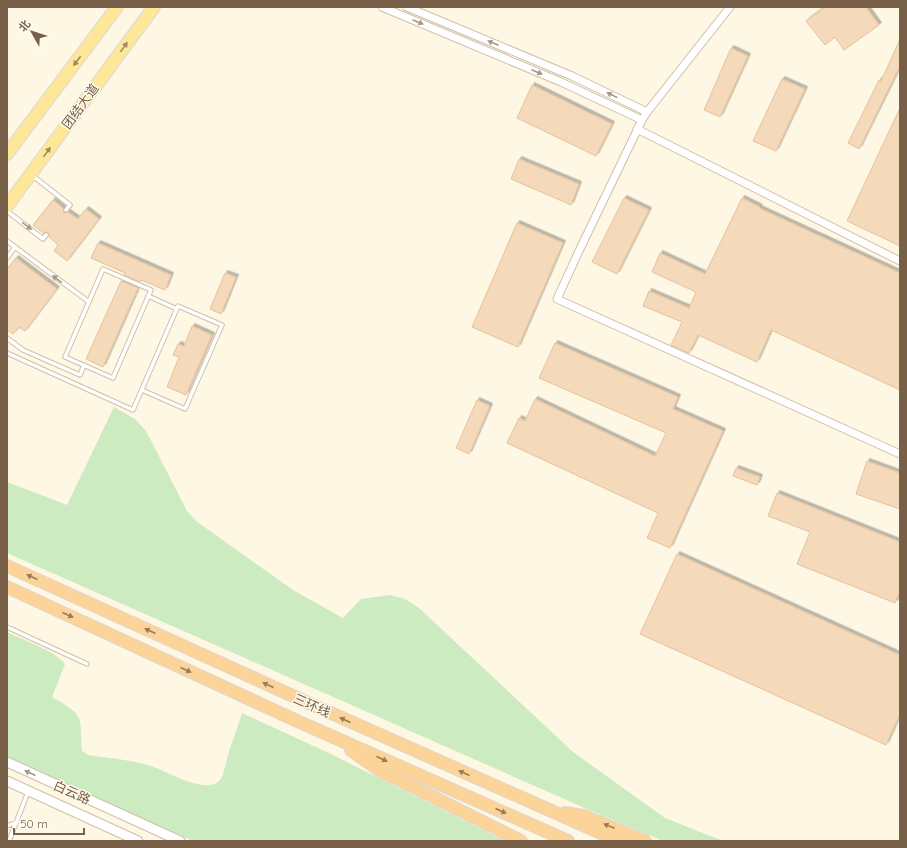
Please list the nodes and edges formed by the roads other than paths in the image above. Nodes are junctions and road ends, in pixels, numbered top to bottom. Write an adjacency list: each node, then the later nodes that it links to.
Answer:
1 (117, 7): 9 (main road, one-way to 9)
2 (154, 7): 10 (main road, 团结大道, one-way to 2)
3 (382, 7): 7 (street, one-way to 7)
4 (407, 7): 6 (street, one-way to 4)
5 (730, 7): 6 (street)
6 (647, 112): 7 (street)
7 (642, 120): 8 (street)
8 (638, 129): 18 (street); 26 (street)
9 (8, 152)
10 (30, 175): 11 (main road, 团结大道); 12 (lane)
11 (7, 206)
12 (66, 210)
13 (7, 211): 14 (lane, one-way to 14)
14 (46, 235)
15 (7, 241): 16 (lane)
16 (15, 247): 17 (lane); 20 (lane, one-way to 16)
17 (7, 258)
18 (900, 261)
19 (148, 296): 20 (lane); 21 (lane); 24 (lane)
20 (89, 302): 24 (lane)
21 (177, 309): 25 (lane); 25 (lane)
22 (7, 338): 24 (lane)
23 (7, 353): 25 (lane)
24 (84, 366)
25 (142, 390)
26 (900, 454)
27 (7, 566): 35 (highway, 三环线, one-way to 27)
28 (7, 587): 31 (highway, 三环线, one-way to 31)
29 (7, 627): 30 (lane)
30 (87, 664)
31 (332, 737): 41 (highway); 42 (highway, 三环线, one-way to 42)
32 (7, 762): 40 (street, 白云路, one-way to 32)
33 (7, 781): 34 (street, 白云路)
34 (28, 791): 36 (lane); 39 (street, 白云路)
35 (550, 811): 43 (highway, 三环线); 44 (highway, one-way to 35)
36 (17, 822): 37 (lane); 38 (lane)
37 (7, 826)
38 (9, 841)
39 (138, 841)
40 (180, 841)
41 (522, 841)
42 (568, 841)
43 (619, 841)
44 (645, 841)

